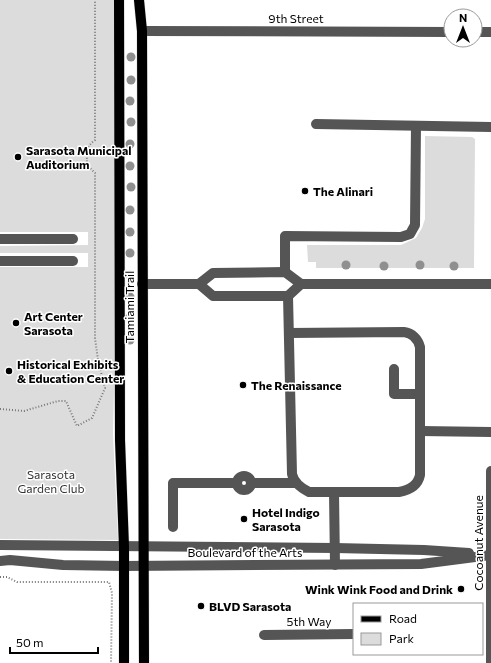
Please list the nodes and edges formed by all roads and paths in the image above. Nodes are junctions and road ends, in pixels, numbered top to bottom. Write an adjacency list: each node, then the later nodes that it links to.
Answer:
1 (95, 0): 22 (path)
2 (119, 0): 30 (main road, Tamiami Trail)
3 (139, 0): 4 (main road, Tamiami Trail)
4 (142, 31): 5 (street, 9th Street); 14 (main road, Tamiami Trail)
5 (443, 32)
6 (316, 124): 7 (street)
7 (416, 126): 8 (street); 13 (street)
8 (491, 127)
9 (0, 239): 10 (street)
10 (73, 239)
11 (0, 261): 12 (street)
12 (73, 261)
13 (285, 272): 15 (street); 16 (street)
14 (142, 284): 15 (street); 31 (main road, Tamiami Trail)
15 (200, 284): 18 (street)
16 (301, 284): 17 (street); 18 (street)
17 (491, 284)
18 (288, 296): 19 (street)
19 (289, 332): 21 (street); 26 (street)
20 (394, 369): 21 (street)
21 (420, 394): 23 (street)
22 (0, 409)
23 (420, 431): 24 (street); 27 (street)
24 (491, 432)
25 (491, 471): 33 (street, Cocoanut Avenue)
26 (296, 483): 27 (street); 28 (street)
27 (334, 492): 32 (street)
28 (173, 527)
29 (0, 546): 30 (street, Boulevard of the Arts)
30 (124, 547): 31 (street, Boulevard of the Arts); 36 (main road, Tamiami Trail)
31 (143, 547): 32 (street, Boulevard of the Arts); 37 (main road, Tamiami Trail)
32 (335, 548): 33 (street, Boulevard of the Arts); 35 (street)
33 (491, 555): 35 (street, Boulevard of the Arts); 40 (street, Cocoanut Avenue)
34 (0, 561): 36 (street, Boulevard of the Arts)
35 (336, 564): 37 (street, Boulevard of the Arts)
36 (124, 566): 37 (street, Boulevard of the Arts); 43 (main road, Tamiami Trail)
37 (143, 566): 44 (main road, Tamiami Trail)
38 (0, 578): 42 (path)
39 (353, 634): 41 (street, 5th Way)
40 (491, 634): 45 (street, Cocoanut Avenue)
41 (264, 635)
42 (111, 663)
43 (124, 663)
44 (144, 663)
45 (491, 663)

